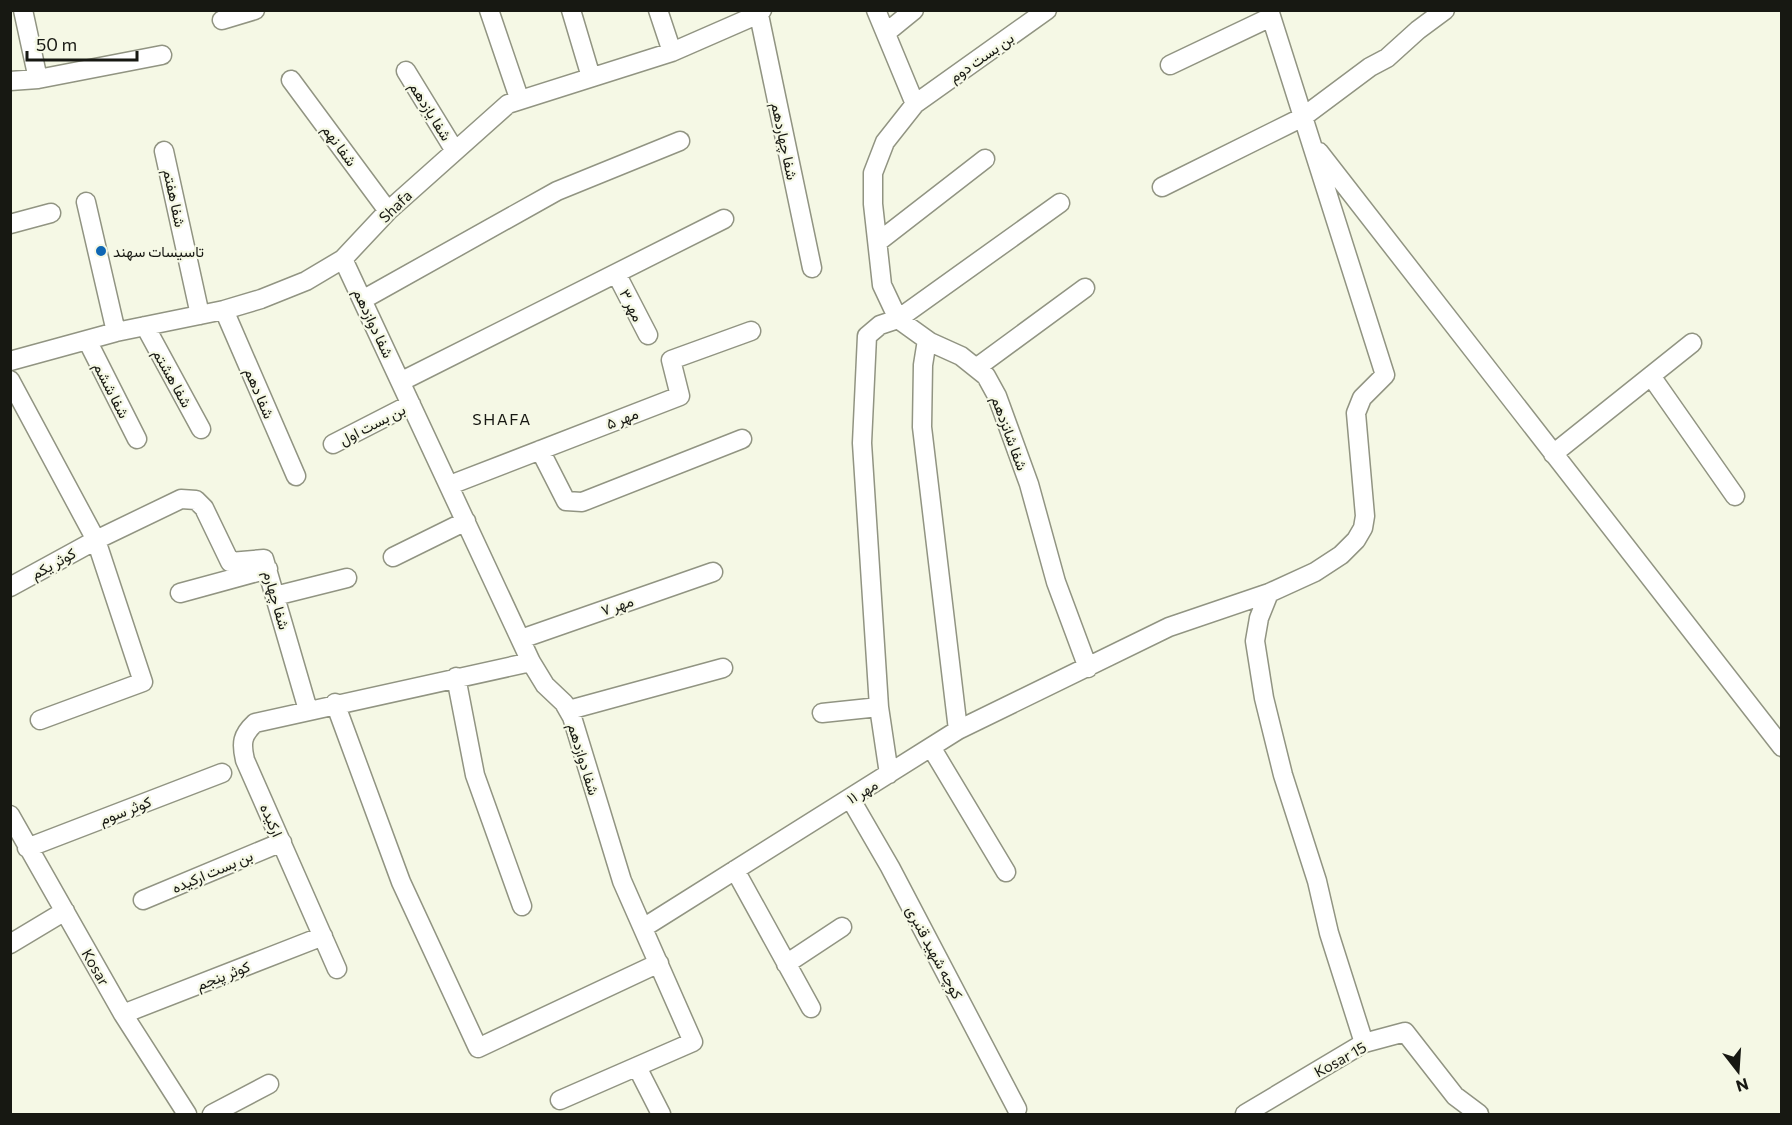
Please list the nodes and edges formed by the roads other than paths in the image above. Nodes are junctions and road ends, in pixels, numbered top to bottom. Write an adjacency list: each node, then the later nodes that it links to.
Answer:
1 (22, 10): 19 (street)
2 (255, 10): 12 (street)
3 (489, 10): 22 (street)
4 (571, 10): 18 (street)
5 (658, 10): 14 (street)
6 (876, 10): 13 (street)
7 (914, 10): 13 (street)
8 (1047, 10): 23 (street, بن بست دوم)
9 (1445, 10): 24 (street)
10 (759, 12): 14 (street, Shafa); 39 (street, شفا چهاردهم)
11 (1270, 14): 16 (street); 24 (street)
12 (222, 20)
13 (887, 32): 23 (street)
14 (672, 52): 18 (street, Shafa)
15 (162, 55): 19 (street)
16 (1170, 65)
17 (406, 71): 28 (street, شفا یازدهم)
18 (591, 77): 22 (street, Shafa)
19 (38, 79): 21 (street)
20 (291, 80): 33 (street, شفا نهم)
21 (10, 81)
22 (519, 99): 28 (street, Shafa)
23 (915, 104): 37 (street, شفا شانزدهم)
24 (1303, 117): 26 (street); 30 (street)
25 (680, 141): 42 (street)
26 (1311, 142): 64 (street); 76 (street, مهر ۱۱)
27 (164, 151): 44 (street, شفا هفتم)
28 (455, 151): 33 (street, Shafa)
29 (985, 159): 37 (street)
30 (1161, 187)
31 (86, 202): 48 (street)
32 (1060, 203): 45 (street)
33 (388, 211): 38 (street, Shafa)
34 (51, 213): 36 (street)
35 (724, 219): 40 (street)
36 (10, 224)
37 (878, 242): 45 (street, شفا شانزدهم)
38 (343, 259): 42 (street, شفا دوازدهم); 43 (street, Shafa)
39 (812, 268)
40 (617, 275): 49 (street, مهر ۳); 57 (street)
41 (1085, 288): 54 (street)
42 (364, 299): 57 (street, شفا دوازدهم)
43 (224, 310): 44 (street, Shafa); 65 (street, شفا دهم)
44 (200, 315): 46 (street, Shafa)
45 (898, 319): 51 (street, شفا شانزدهم); 84 (street)
46 (145, 327): 48 (street, Shafa); 59 (street, شفا هشتم)
47 (751, 331): 63 (street, مهر ۵)
48 (116, 332): 50 (street, Shafa)
49 (648, 335)
50 (87, 340): 53 (street, Shafa); 60 (street, شفا ششم)
51 (927, 340): 54 (street, شفا شانزدهم); 89 (street)
52 (1692, 343): 55 (street)
53 (10, 361)
54 (976, 368): 81 (street, شفا شانزدهم)
55 (1651, 376): 64 (street); 67 (street)
56 (10, 380): 69 (street)
57 (402, 381): 58 (street, شفا دوازدهم)
58 (411, 404): 62 (street, بن بست اول); 66 (street, شفا دوازدهم)
59 (201, 429)
60 (137, 439)
61 (742, 439): 63 (street)
62 (333, 444)
63 (540, 450): 66 (street, مهر ۵)
64 (1553, 454): 91 (street)
65 (296, 476)
66 (450, 485): 68 (street, شفا دوازدهم)
67 (1735, 496)
68 (466, 521): 70 (street); 78 (street, شفا دوازدهم)
69 (96, 540): 71 (street, شفا چهارم); 74 (street, کوثر یکم); 88 (street)
70 (393, 558)
71 (268, 569): 75 (street); 77 (street, شفا چهارم)
72 (713, 572): 78 (street, مهر ۷)
73 (347, 578): 77 (street)
74 (10, 586)
75 (180, 592)
76 (1269, 593): 81 (street, مهر ۱۱); 112 (street)
77 (275, 596): 85 (street, شفا چهارم)
78 (521, 639): 79 (street, شفا دوازدهم)
79 (531, 662): 82 (street); 86 (street, شفا دوازدهم)
80 (723, 668): 86 (street)
81 (1088, 668): 89 (street, مهر ۱۱)
82 (456, 677): 83 (street); 101 (street)
83 (335, 703): 85 (street); 107 (street)
84 (879, 707): 87 (street); 93 (street)
85 (308, 710): 96 (street, ارکیده)
86 (569, 710): 104 (street, شفا دوازدهم)
87 (822, 713)
88 (40, 720)
89 (958, 730): 90 (street, مهر ۱۱)
90 (931, 747): 93 (street, مهر ۱۱); 99 (street)
91 (1782, 747)
92 (222, 773): 97 (street, کوثر سوم)
93 (889, 774): 94 (street, مهر ۱۱)
94 (850, 798): 98 (street, مهر ۱۱); 116 (street, کوچه شهید قنبری)
95 (10, 815): 97 (street, Kosar)
96 (282, 843): 100 (street, بن بست ارکیده); 105 (street, ارکیده)
97 (27, 848): 102 (street, Kosar)
98 (735, 870): 104 (street, مهر ۱۱); 108 (street)
99 (1006, 872)
100 (143, 900)
101 (522, 906)
102 (65, 911): 106 (street); 111 (street, Kosar)
103 (842, 927): 108 (street)
104 (643, 928): 107 (street, شفا دوازدهم)
105 (323, 936): 109 (street, ارکیده); 111 (street, کوثر پنجم)
106 (10, 944)
107 (659, 963): 113 (street, شفا دوازدهم)
108 (786, 964): 110 (street)
109 (337, 969)
110 (811, 1008)
111 (123, 1014): 117 (street, Kosar)
112 (1364, 1043): 120 (street, Kosar 15); 121 (street, Kosar 15)
113 (637, 1067): 115 (street, شفا دوازدهم); 119 (street)
114 (268, 1084): 118 (street)
115 (560, 1100)
116 (1017, 1109)
117 (187, 1114)
118 (212, 1114)
119 (661, 1114)
120 (1245, 1114)
121 (1479, 1114)

